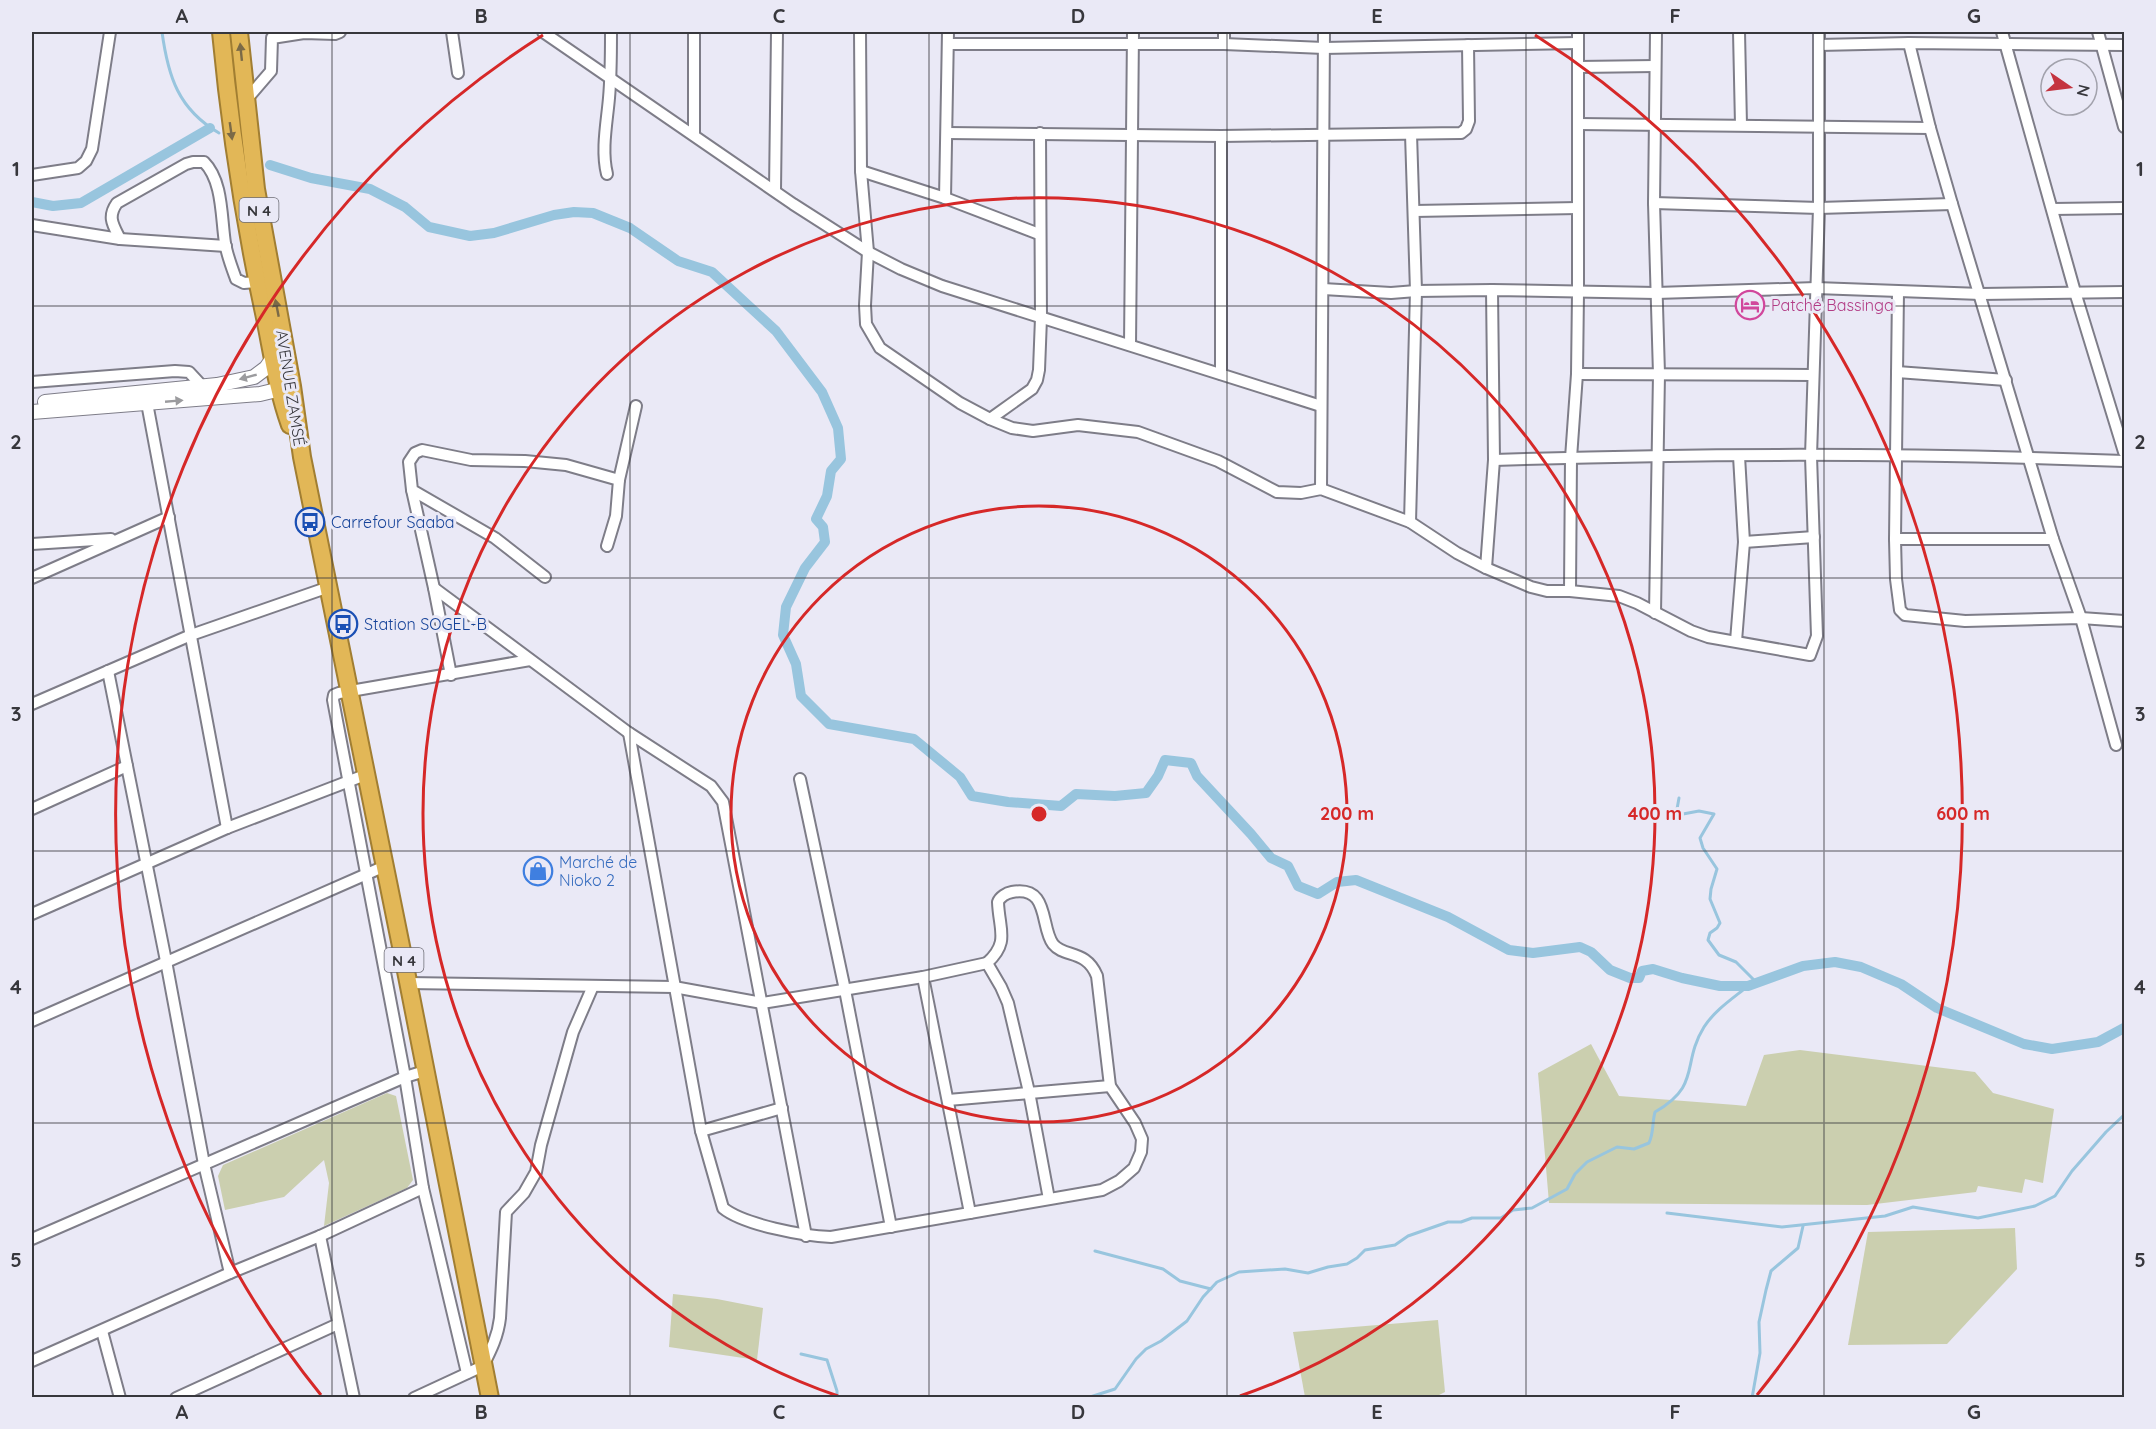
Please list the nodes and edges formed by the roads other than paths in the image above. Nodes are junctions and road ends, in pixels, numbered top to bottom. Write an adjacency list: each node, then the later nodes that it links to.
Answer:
1 (110, 32): 55 (street)
2 (239, 32): 39 (highway, AVENUE ZAMSÉ / N 4, one-way to 2)
3 (340, 32): 21 (street)
4 (452, 32): 37 (street)
5 (543, 32): 38 (street)
6 (611, 32): 38 (street)
7 (694, 32): 51 (street)
8 (777, 32): 56 (street)
9 (860, 32): 53 (street)
10 (948, 32): 27 (street)
11 (1134, 32): 23 (street)
12 (1224, 32): 28 (street)
13 (1324, 32): 34 (street)
14 (1496, 32): 31 (street)
15 (1578, 32): 24 (street)
16 (1656, 32): 35 (street)
17 (1739, 32): 42 (street)
18 (1819, 32): 32 (street)
19 (2002, 32): 26 (street)
20 (2098, 32): 29 (street)
21 (272, 34): 39 (street)
22 (220, 36): 70 (highway, AVENUE ZAMSÉ / N 4, one-way to 70)
23 (1134, 43): 27 (street); 28 (street); 47 (street)
24 (1578, 43): 31 (street); 36 (street)
25 (1909, 43): 26 (street); 32 (street); 45 (street)
26 (2005, 43): 29 (street); 63 (street)
27 (948, 44): 49 (street)
28 (1224, 44): 34 (street)
29 (2102, 44): 33 (street); 44 (street)
30 (1468, 45): 31 (street); 34 (street); 50 (street)
31 (1496, 45)
32 (1820, 45): 43 (street)
33 (2124, 45)
34 (1324, 48): 48 (street)
35 (1655, 66): 36 (street); 40 (street)
36 (1578, 67): 41 (street)
37 (458, 73)
38 (611, 77): 51 (street); 54 (street)
39 (246, 100): 92 (highway, AVENUE ZAMSÉ / N 4, one-way to 39)
40 (1655, 123): 41 (street); 42 (street); 58 (street)
41 (1578, 124): 60 (street)
42 (1741, 124): 43 (street)
43 (1818, 126): 45 (street); 61 (street)
44 (2124, 126)
45 (1930, 128): 59 (street)
46 (1040, 133): 47 (street); 49 (street); 66 (street)
47 (1132, 133): 52 (street); 82 (street)
48 (1324, 133): 50 (street); 52 (street); 71 (street)
49 (947, 134): 57 (street)
50 (1411, 134): 64 (street)
51 (694, 135): 56 (street)
52 (1221, 136): 85 (street)
53 (861, 171): 57 (street); 69 (street)
54 (607, 174)
55 (32, 175)
56 (775, 190): 69 (street)
57 (945, 198): 66 (street)
58 (1654, 203): 61 (street); 79 (street)
59 (1952, 204): 61 (street); 80 (street)
60 (1578, 208): 64 (street); 78 (street)
61 (1819, 208): 72 (street)
62 (2124, 208): 63 (street)
63 (2053, 209): 76 (street)
64 (1414, 211): 74 (street)
65 (32, 225): 67 (street)
66 (1039, 234): 81 (street)
67 (120, 239): 68 (street); 68 (street)
68 (226, 246): 70 (street)
69 (868, 252): 81 (street); 98 (street)
70 (257, 282): 83 (highway, AVENUE ZAMSÉ / N 4)
71 (1323, 288): 74 (street); 96 (street)
72 (1816, 288): 75 (street); 79 (street); 88 (street)
73 (1492, 290): 74 (street); 78 (street); 106 (street)
74 (1416, 291): 112 (street)
75 (1898, 292): 80 (street); 84 (street)
76 (2075, 292): 77 (street); 80 (street); 99 (street)
77 (2124, 292)
78 (1578, 293): 79 (street); 86 (street)
79 (1656, 293): 87 (street)
80 (1980, 294): 89 (street)
81 (1041, 318): 82 (street); 98 (street)
82 (1130, 345): 85 (street)
83 (273, 358): 91 (street, one-way to 91); 92 (highway, AVENUE ZAMSÉ / N 4)
84 (1897, 372): 89 (street); 102 (street)
85 (1221, 374): 96 (street)
86 (1577, 374): 87 (street); 105 (street)
87 (1659, 375): 88 (street); 103 (street)
88 (1812, 375): 101 (street)
89 (2006, 380): 104 (street)
90 (32, 382): 91 (street)
91 (202, 386): 93 (street)
92 (286, 388): 94 (street, one-way to 92); 123 (highway, AVENUE ZAMSÉ / N 4)
93 (32, 404)
94 (147, 404): 97 (street); 111 (street)
95 (636, 406): 108 (street)
96 (1321, 406): 109 (street)
97 (32, 412)
98 (990, 419): 109 (street)
99 (2124, 452)
100 (1738, 456): 101 (street); 103 (street); 117 (street)
101 (1811, 456): 102 (street); 113 (street)
102 (1896, 456): 104 (street); 115 (street)
103 (1658, 457): 105 (street); 126 (street)
104 (2029, 457): 107 (street); 116 (street)
105 (1571, 458): 106 (street); 125 (street)
106 (1494, 460): 120 (street)
107 (2124, 461)
108 (619, 480): 110 (street); 119 (street)
109 (1321, 489): 112 (street)
110 (412, 490): 121 (street); 124 (street)
111 (169, 517): 114 (street); 129 (street)
112 (1410, 522): 120 (street)
113 (1814, 537): 117 (street); 130 (street)
114 (121, 538): 118 (street); 122 (street)
115 (1895, 539): 116 (street); 127 (street)
116 (2053, 539): 127 (street)
117 (1744, 542): 130 (street)
118 (32, 544)
119 (607, 546)
120 (1486, 568): 125 (street)
121 (545, 577)
122 (32, 578)
123 (329, 588): 129 (street); 134 (highway, N 4)
124 (434, 588): 131 (street); 133 (street)
125 (1570, 591): 126 (street)
126 (1655, 613): 130 (street)
127 (2081, 618): 128 (street); 137 (street)
128 (2124, 621)
129 (191, 635): 132 (street); 143 (street)
130 (1736, 641)
131 (530, 660): 133 (street); 136 (street)
132 (108, 671): 135 (street); 138 (street)
133 (451, 675): 134 (street)
134 (349, 691): 139 (highway, N 4); 141 (street)
135 (32, 704)
136 (629, 734): 153 (street); 155 (street)
137 (2116, 745)
138 (127, 766): 142 (street); 144 (street)
139 (365, 775): 141 (street); 145 (highway, N 4)
140 (800, 779): 154 (street)
141 (347, 780): 143 (street); 146 (street)
142 (32, 809)
143 (227, 828): 144 (street)
144 (147, 863): 147 (street); 148 (street)
145 (385, 866): 146 (street); 151 (highway, N 4)
146 (366, 874): 148 (street); 158 (street)
147 (32, 914)
148 (166, 962): 156 (street); 164 (street)
149 (987, 963): 150 (street); 159 (street); 160 (street)
150 (923, 977): 154 (street); 161 (street)
151 (408, 983): 152 (street); 157 (highway, N 4)
152 (593, 986): 153 (street); 176 (street)
153 (674, 987): 155 (street); 163 (street)
154 (845, 990): 155 (street); 168 (street)
155 (762, 1003): 162 (street)
156 (32, 1021)
157 (425, 1071): 158 (street); 176 (highway, N 4)
158 (405, 1077): 164 (street); 165 (street)
159 (1110, 1086): 160 (street); 166 (street)
160 (1029, 1092): 161 (street); 166 (street)
161 (948, 1100): 167 (street)
162 (782, 1108): 163 (street); 170 (street)
163 (701, 1131): 170 (street)
164 (204, 1164): 171 (street); 172 (street)
165 (423, 1188): 169 (street); 177 (street)
166 (1049, 1199): 167 (street)
167 (970, 1213): 168 (street)
168 (891, 1227): 170 (street)
169 (320, 1236): 172 (street); 173 (street)
170 (806, 1236)
171 (32, 1239)
172 (230, 1273): 174 (street)
173 (338, 1324): 179 (street); 180 (street)
174 (102, 1331): 175 (street); 178 (street)
175 (32, 1361)
176 (483, 1366): 177 (street); 182 (highway, N 4)
177 (467, 1373): 181 (street)
178 (120, 1398)
179 (176, 1398)
180 (354, 1398)
181 (414, 1398)
182 (490, 1398)

